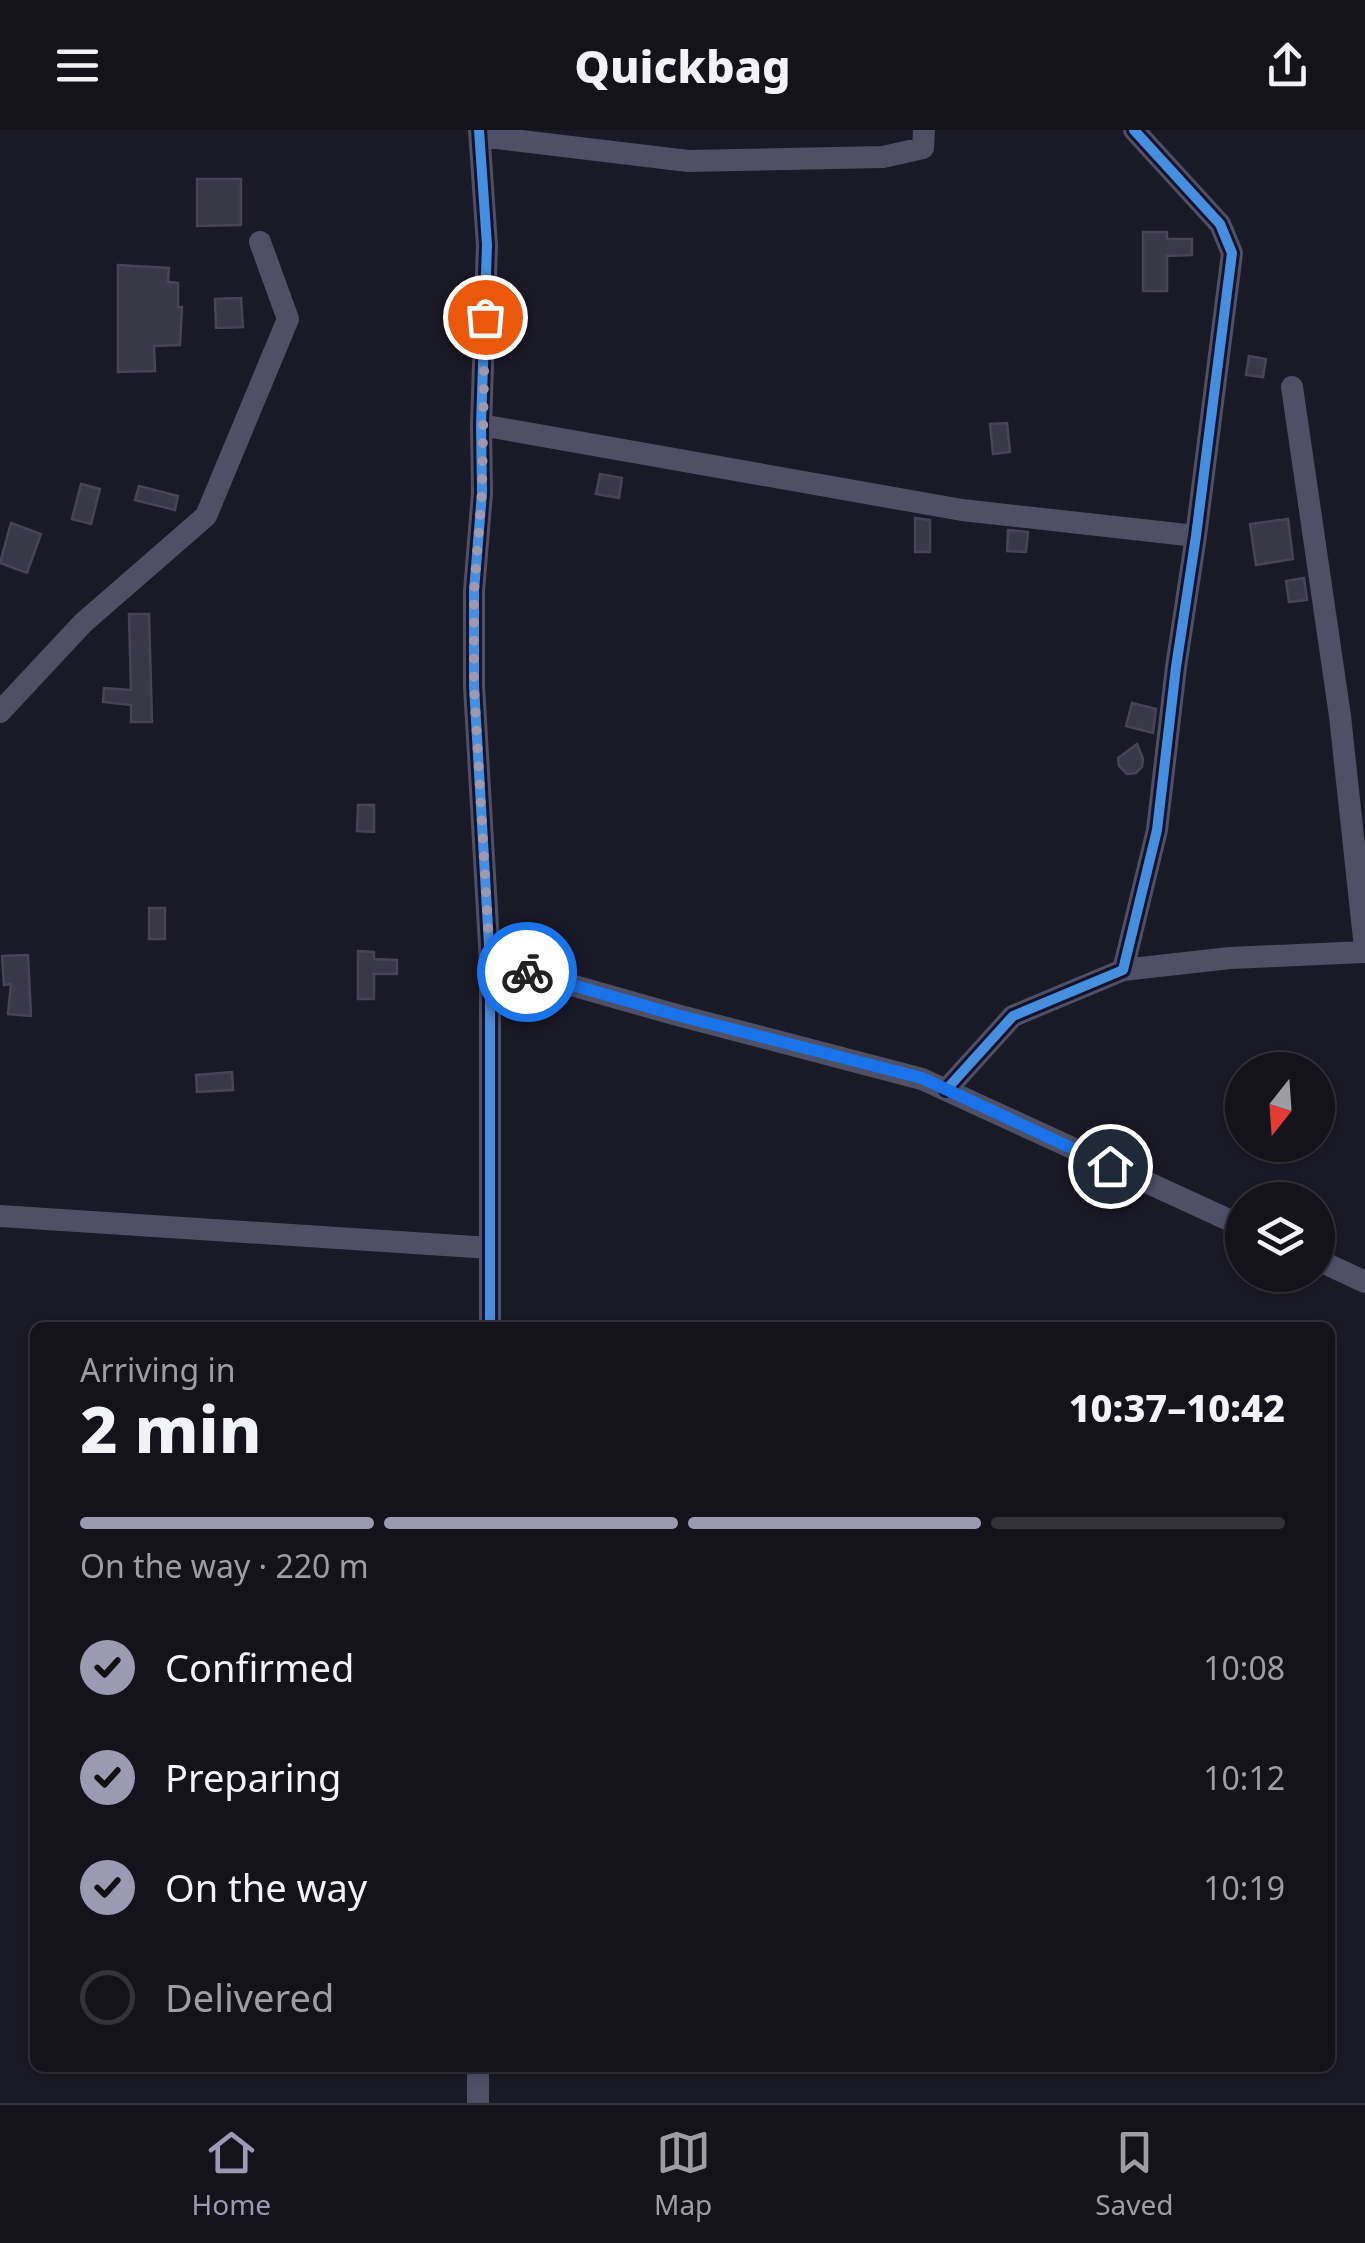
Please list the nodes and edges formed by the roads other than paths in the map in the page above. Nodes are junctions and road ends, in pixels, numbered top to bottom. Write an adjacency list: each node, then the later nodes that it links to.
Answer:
1 (924, 130): 3 (street)
2 (1134, 130): 7 (street)
3 (479, 133): 6 (street)
4 (260, 242): 8 (street)
5 (1292, 387): 9 (street)
6 (481, 425): 7 (street); 10 (street)
7 (1196, 536): 11 (street)
8 (0, 712)
9 (1365, 950): 11 (street)
10 (490, 962): 12 (street); 15 (street)
11 (1123, 970): 12 (street)
12 (946, 1090): 14 (street)
13 (0, 1216): 15 (street)
14 (1225, 1218)
15 (490, 1248): 18 (street)
16 (1335, 1268): 17 (street)
17 (1365, 1282)
18 (490, 1322)
19 (478, 2072): 20 (street)
20 (478, 2103)

